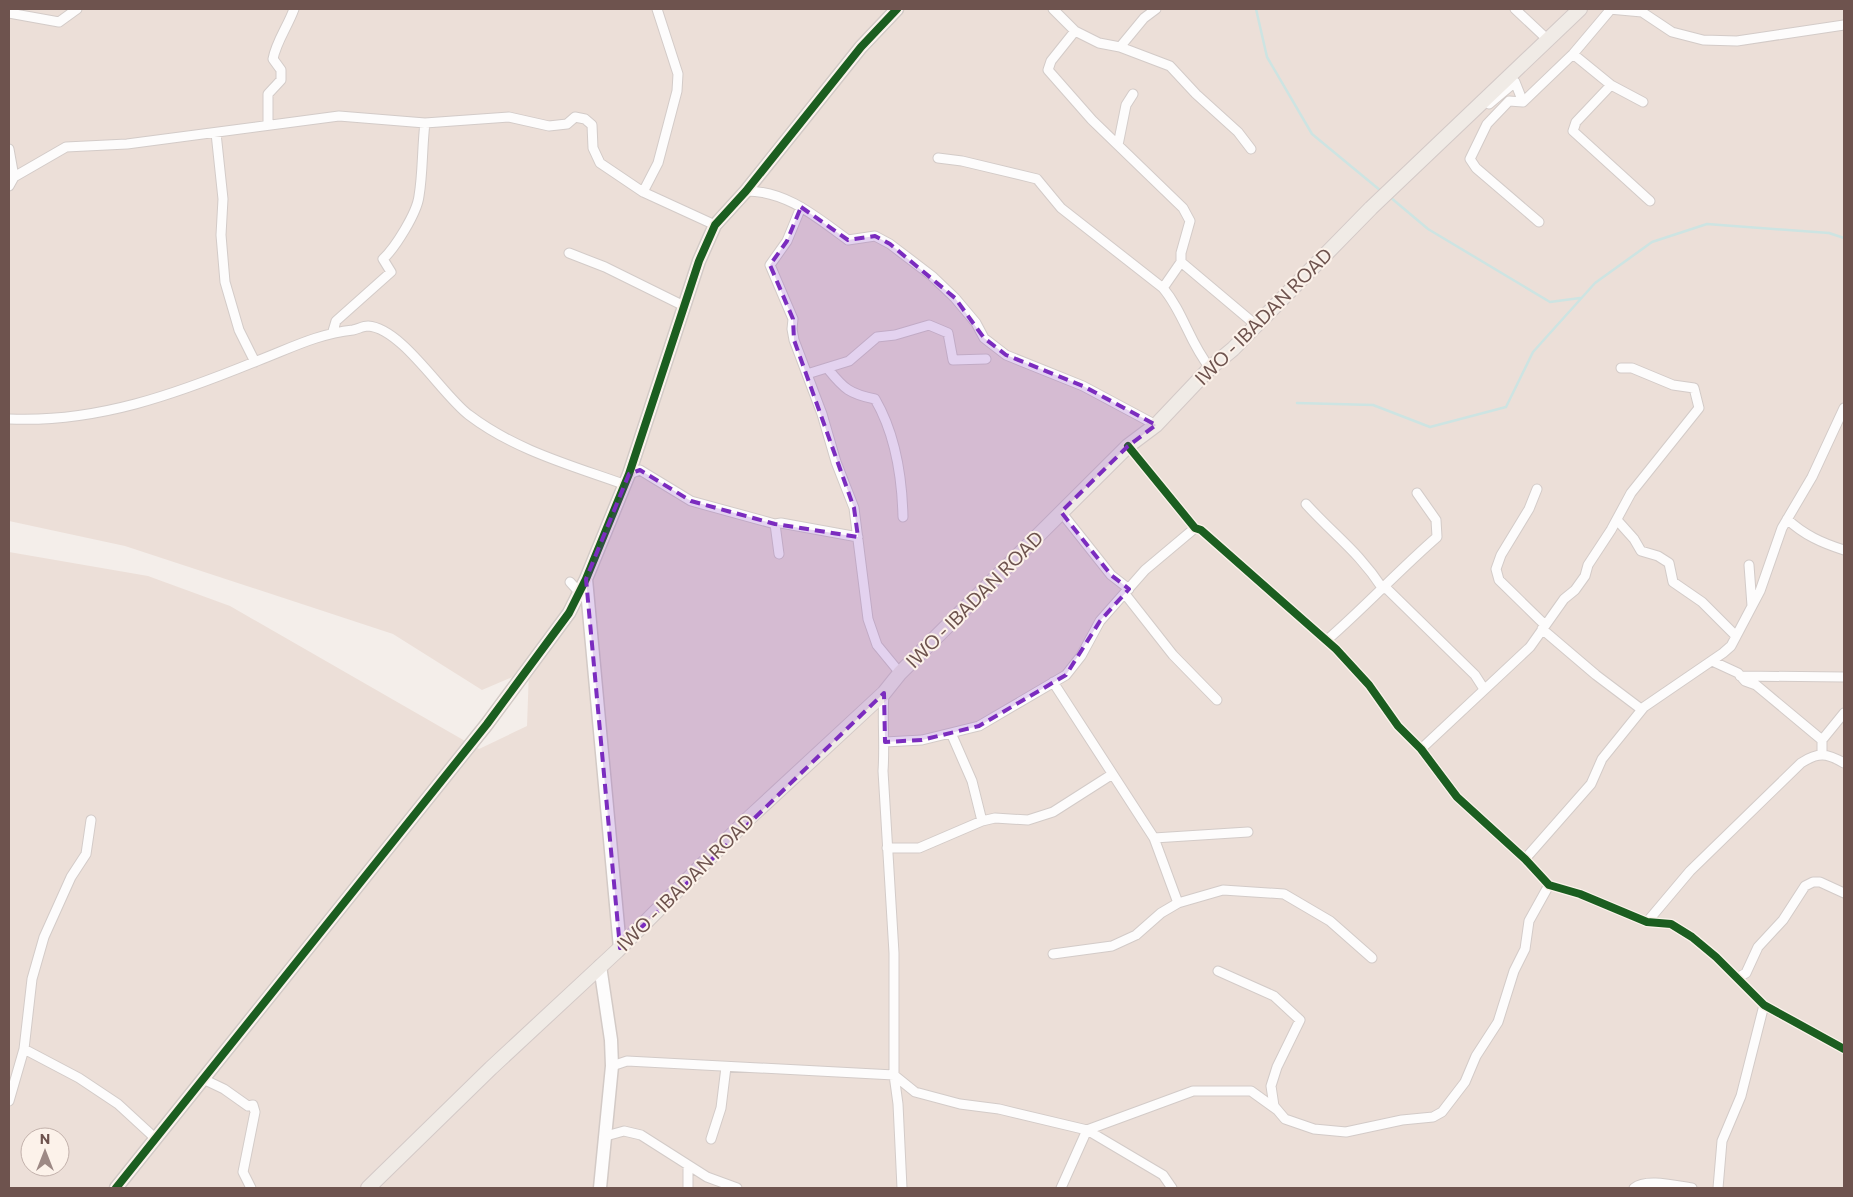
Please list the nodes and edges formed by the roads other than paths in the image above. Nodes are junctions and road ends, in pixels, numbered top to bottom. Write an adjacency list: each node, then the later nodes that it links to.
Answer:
1 (77, 9): 10 (street)
2 (294, 9): 21 (street)
3 (657, 9): 31 (street)
4 (897, 9): 32 (street)
5 (1053, 9): 12 (street)
6 (1156, 9): 14 (street)
7 (1516, 9): 13 (street)
8 (1580, 9): 13 (main road, IWO - IBADAN ROAD)
9 (1610, 9): 11 (street); 15 (street)
10 (9, 13)
11 (1844, 26)
12 (1075, 32): 14 (street); 23 (street)
13 (1548, 39): 29 (main road, IWO - IBADAN ROAD)
14 (1120, 47): 25 (street)
15 (1573, 54): 16 (street); 18 (street)
16 (1611, 85): 19 (street); 33 (street)
17 (1133, 94): 23 (street)
18 (1523, 102): 29 (street); 35 (street)
19 (1643, 102)
20 (425, 123): 21 (street); 31 (street); 42 (street)
21 (268, 125): 22 (street)
22 (216, 132): 28 (street); 44 (street)
23 (1118, 145): 38 (street)
24 (9, 149): 27 (street)
25 (1251, 149)
26 (938, 158): 39 (street)
27 (10, 161): 28 (street)
28 (14, 177): 30 (street)
29 (1398, 182): 41 (main road, IWO - IBADAN ROAD)
30 (9, 186)
31 (643, 192): 36 (street)
32 (746, 192): 34 (street); 36 (street)
33 (1650, 201)
34 (800, 207): 48 (street); 51 (street)
35 (1539, 222)
36 (715, 225): 40 (street)
37 (569, 253): 40 (street)
38 (1181, 262): 39 (street); 41 (street)
39 (1163, 288): 45 (street)
40 (684, 306): 53 (street)
41 (1257, 326): 45 (main road, IWO - IBADAN ROAD)
42 (333, 331): 44 (street); 53 (street)
43 (986, 359): 47 (street)
44 (255, 362): 50 (street)
45 (1210, 368): 51 (main road, IWO - IBADAN ROAD)
46 (1621, 368): 60 (street)
47 (828, 369): 48 (street); 58 (street)
48 (807, 374): 63 (street)
49 (1844, 408): 59 (street)
50 (9, 420)
51 (1156, 425): 52 (main road, IWO - IBADAN ROAD)
52 (1128, 446): 57 (main road, IWO - IBADAN ROAD); 62 (street)
53 (626, 479): 61 (street); 67 (street)
54 (1537, 489): 73 (street)
55 (1417, 494): 69 (street)
56 (1306, 504): 69 (street)
57 (1061, 512): 70 (street); 77 (main road, IWO - IBADAN ROAD)
58 (903, 517)
59 (1787, 519): 64 (street); 72 (street)
60 (1617, 520): 73 (street); 74 (street)
61 (775, 524): 63 (street); 65 (street)
62 (1195, 528): 70 (street); 75 (street)
63 (858, 537): 77 (street)
64 (1844, 550)
65 (779, 554)
66 (1749, 565): 72 (street)
67 (586, 579): 71 (street); 103 (street)
68 (570, 582): 71 (street)
69 (1384, 588): 75 (street); 81 (street)
70 (1127, 591): 80 (street); 83 (street)
71 (579, 592): 115 (street)
72 (1752, 606): 74 (street)
73 (1543, 627): 81 (street); 84 (street)
74 (1736, 636): 76 (street)
75 (1327, 640): 89 (street)
76 (1712, 661): 78 (street); 84 (street)
77 (900, 672): 82 (main road, IWO - IBADAN ROAD)
78 (1740, 676): 79 (street); 87 (street)
79 (1844, 677)
80 (1053, 682): 86 (street); 92 (street)
81 (1484, 689): 89 (street)
82 (884, 692): 88 (street); 103 (main road, IWO - IBADAN ROAD)
83 (1217, 700)
84 (1642, 709): 98 (street)
85 (1844, 713): 87 (street)
86 (950, 733): 88 (street); 94 (street)
87 (1822, 740): 90 (street)
88 (886, 742): 97 (street)
89 (1421, 750): 98 (street)
90 (1822, 754): 91 (street); 102 (street)
91 (1844, 763)
92 (1111, 775): 94 (street); 96 (street)
93 (91, 820): 110 (street)
94 (982, 821): 97 (street)
95 (1248, 832): 96 (street)
96 (1154, 838): 101 (street)
97 (887, 848): 114 (street)
98 (1525, 859): 99 (street)
99 (1549, 885): 102 (street); 117 (street)
100 (1844, 893): 108 (street)
101 (1178, 904): 104 (street); 105 (street)
102 (1648, 922): 108 (street)
103 (620, 948): 106 (main road, IWO - IBADAN ROAD)
104 (1052, 954)
105 (1372, 958)
106 (600, 966): 112 (street); 123 (main road, IWO - IBADAN ROAD)
107 (1218, 971): 117 (street)
108 (1737, 978): 109 (street)
109 (1764, 1005): 111 (street); 134 (street)
110 (24, 1049): 116 (street); 120 (street)
111 (1844, 1049)
112 (612, 1066): 113 (street); 119 (street)
113 (726, 1067): 114 (street); 121 (street)
114 (894, 1075): 118 (street); 129 (street)
115 (203, 1079): 120 (street); 125 (street)
116 (9, 1101)
117 (1277, 1110): 118 (street)
118 (1087, 1130): 130 (street); 131 (street)
119 (606, 1136): 122 (street); 126 (street)
120 (155, 1138): 124 (street)
121 (711, 1139)
122 (688, 1166): 127 (street); 128 (street)
123 (374, 1185)
124 (116, 1188)
125 (251, 1188)
126 (600, 1188)
127 (688, 1188)
128 (737, 1188)
129 (902, 1188)
130 (1061, 1188)
131 (1172, 1188)
132 (1634, 1188): 133 (street)
133 (1692, 1188)
134 (1718, 1188)

